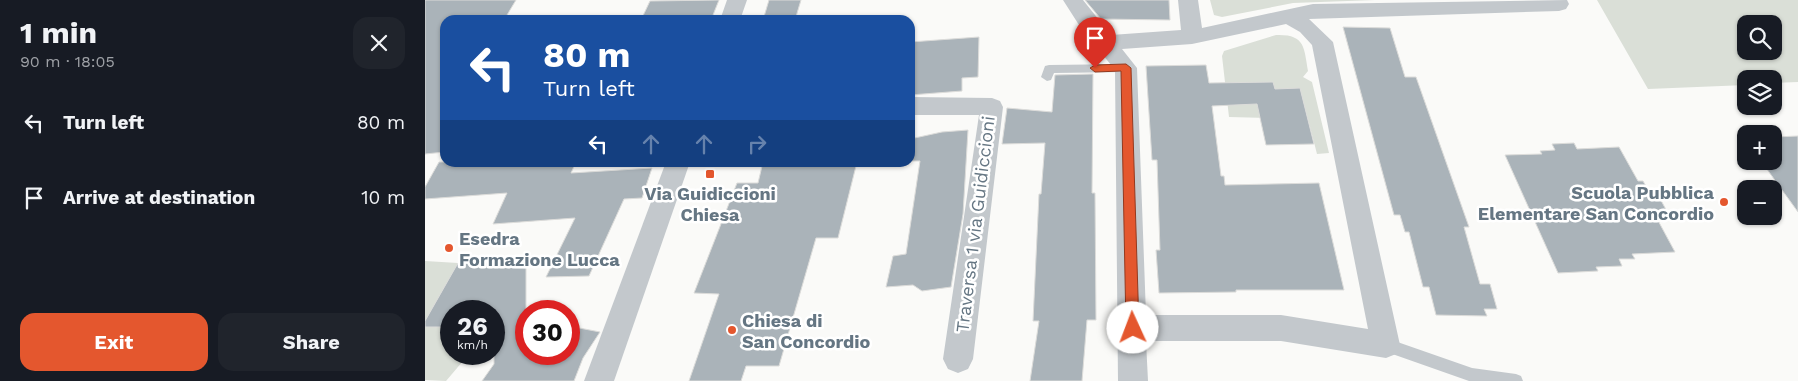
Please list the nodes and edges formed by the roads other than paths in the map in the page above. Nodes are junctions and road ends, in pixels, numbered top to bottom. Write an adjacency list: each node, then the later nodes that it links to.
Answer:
1 (737, 0): 5 (street)
2 (1073, 0): 8 (street)
3 (1188, 0): 7 (street)
4 (1556, 0): 6 (street)
5 (732, 15)
6 (1288, 16): 7 (street); 14 (street)
7 (1192, 36): 8 (street)
8 (1105, 43): 9 (street)
9 (1126, 68): 10 (lane); 13 (street)
10 (1047, 77)
11 (915, 106): 15 (street, Traversa 1 via Guidiccioni)
12 (676, 167): 16 (street)
13 (1133, 328): 14 (street); 17 (street)
14 (1386, 345): 18 (lane)
15 (958, 358)
16 (599, 381)
17 (1133, 381)
18 (1516, 381)

